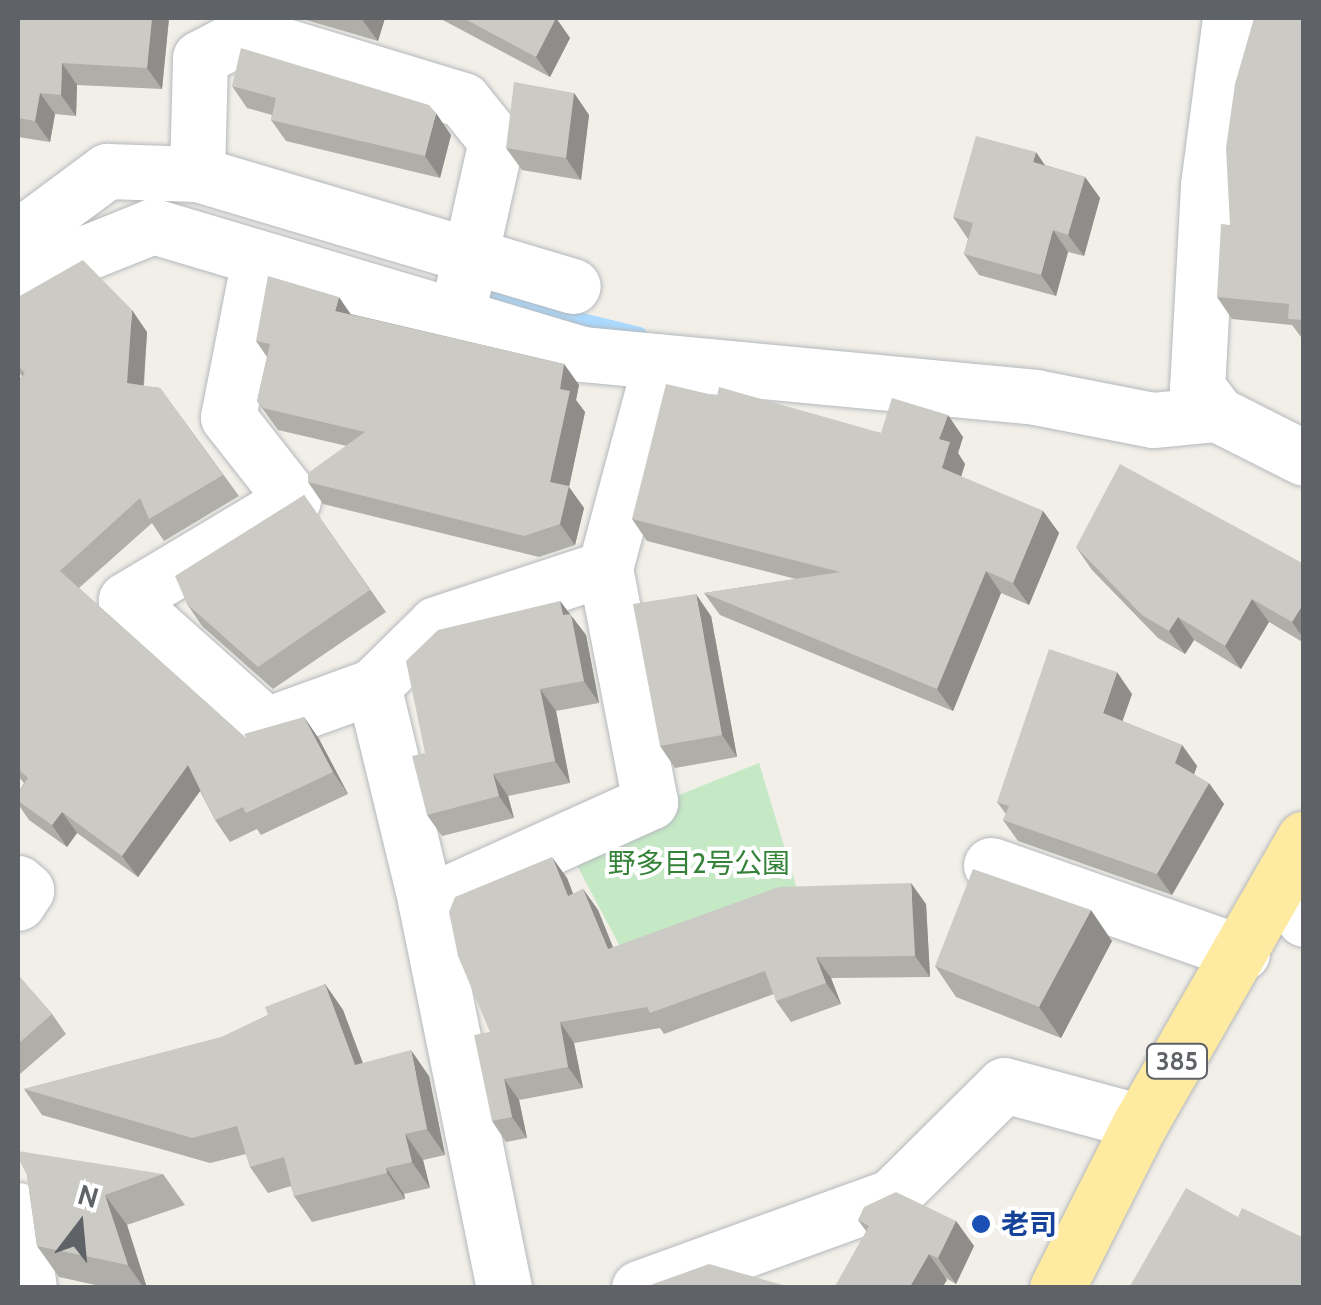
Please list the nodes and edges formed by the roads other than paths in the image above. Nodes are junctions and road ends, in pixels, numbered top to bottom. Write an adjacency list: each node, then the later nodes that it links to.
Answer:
1 (1230, 18): 8 (street)
2 (197, 174): 3 (street); 5 (street); 5 (street)
3 (27, 249): 4 (street)
4 (259, 260): 5 (street); 11 (street)
5 (462, 284): 6 (street); 7 (street)
6 (573, 286)
7 (661, 361): 8 (street); 10 (street)
8 (1218, 414): 9 (street)
9 (1304, 458)
10 (605, 568): 11 (street); 16 (street)
11 (373, 686): 16 (street)
12 (990, 865): 17 (street)
13 (1296, 879): 17 (highway, 385)
14 (18, 883): 15 (street)
15 (18, 903)
16 (426, 903): 21 (street)
17 (1242, 952): 18 (highway, 385)
18 (1142, 1122): 22 (street); 23 (highway, 385)
19 (18, 1210): 20 (street)
20 (29, 1288)
21 (504, 1288)
22 (639, 1288)
23 (1058, 1288)

